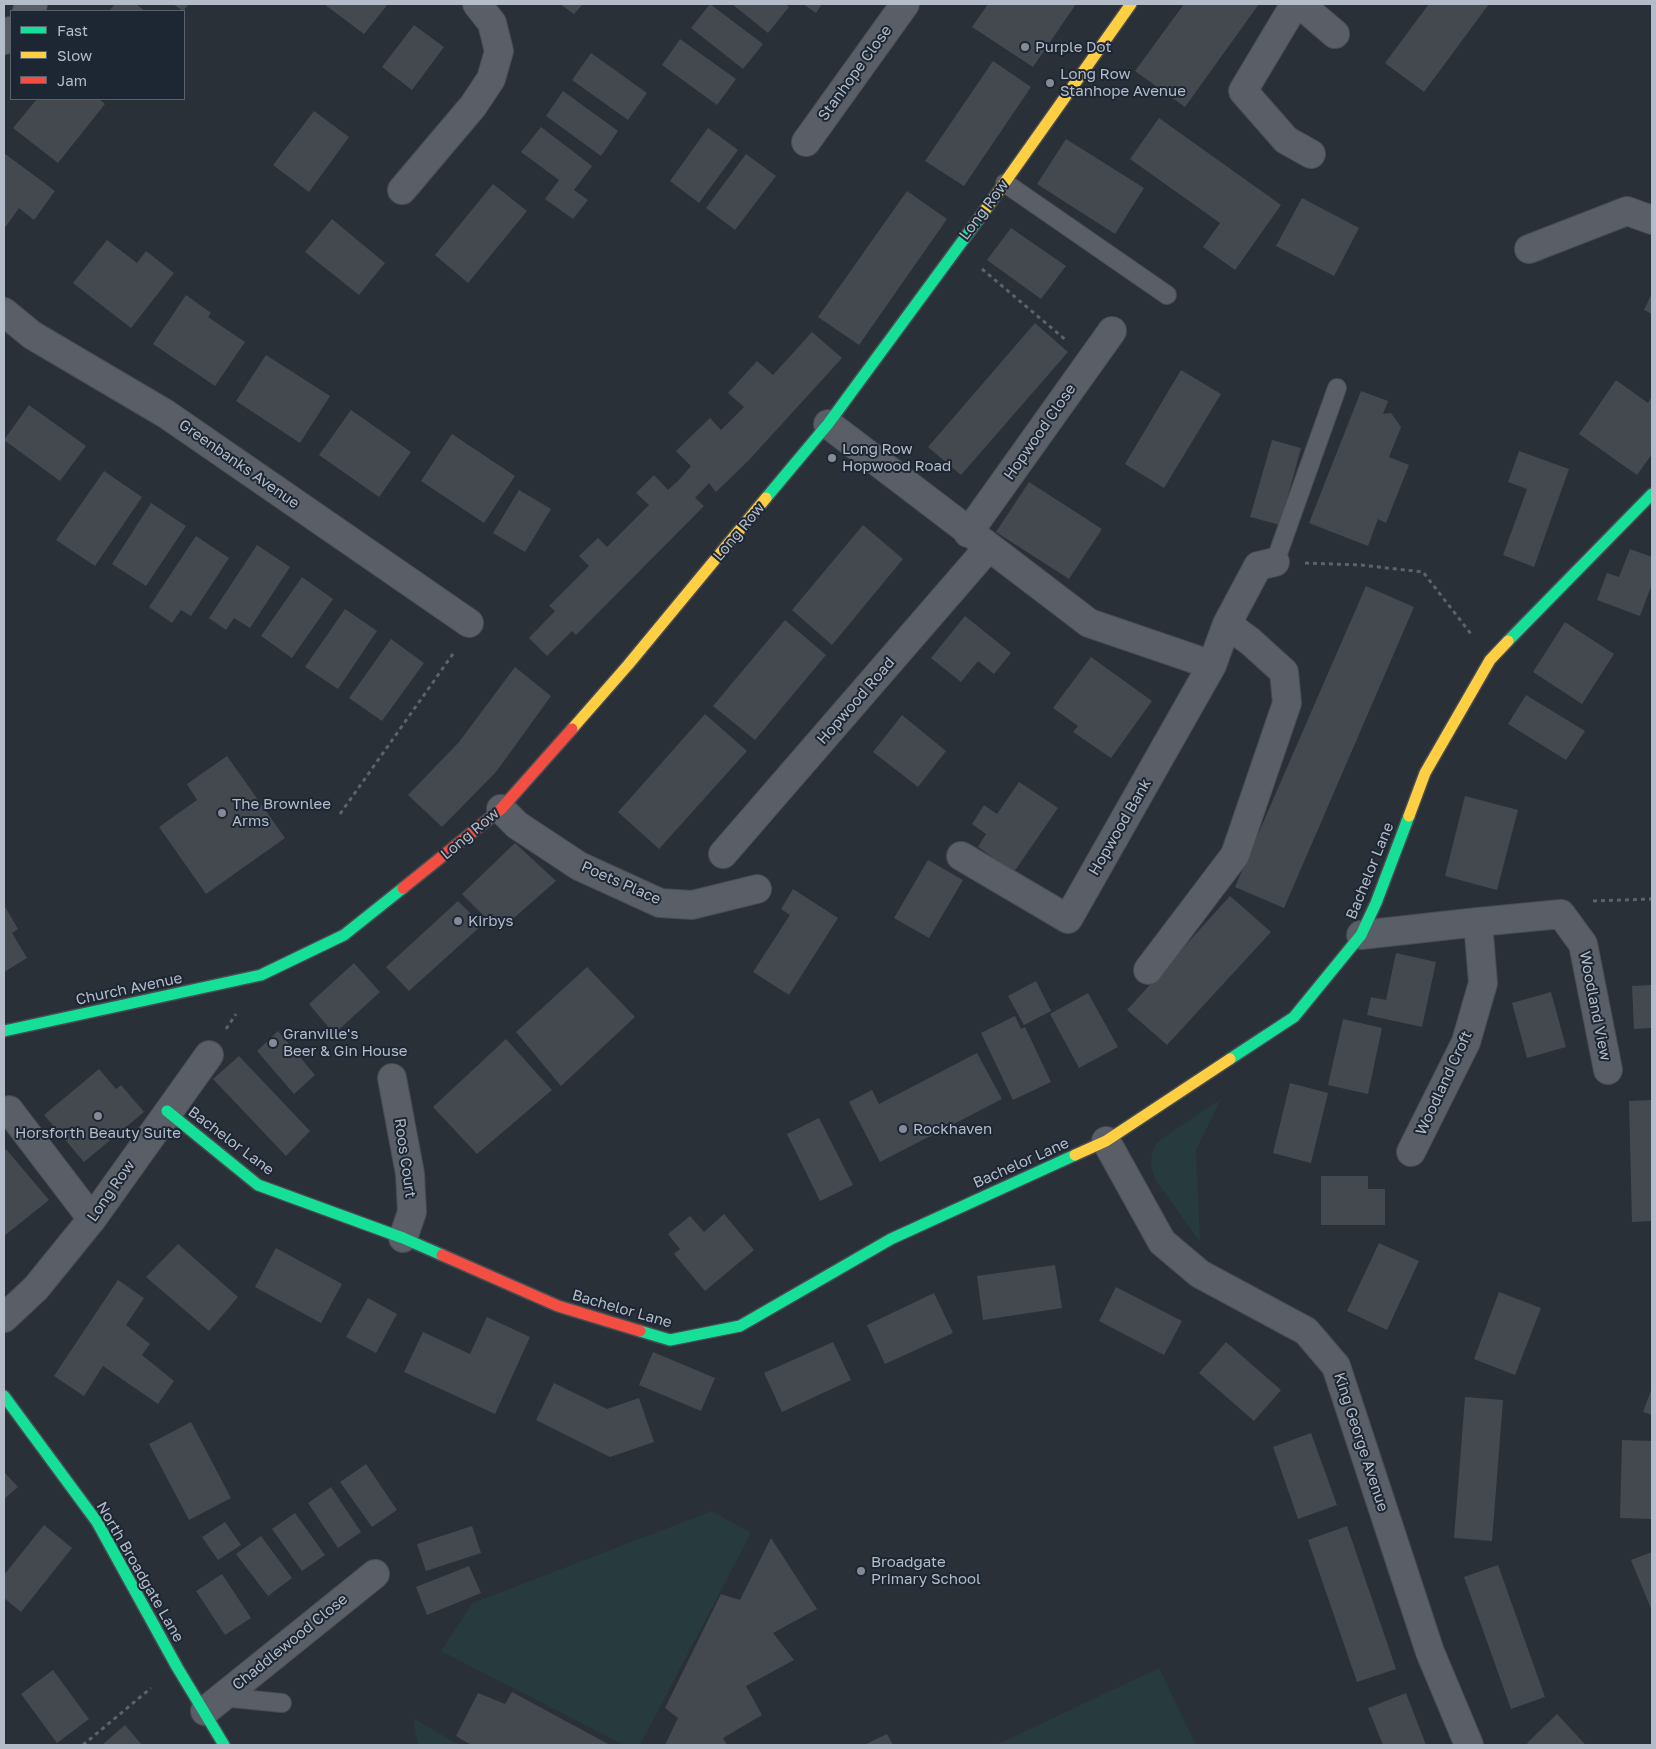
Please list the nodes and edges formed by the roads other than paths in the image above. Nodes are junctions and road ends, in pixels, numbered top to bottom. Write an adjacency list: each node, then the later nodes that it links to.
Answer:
1 (477, 4): 10 (street)
2 (905, 4): 7 (street, Stanhope Close)
3 (1131, 4): 9 (street, Long Row)
4 (1295, 4): 8 (street)
5 (1300, 4): 6 (street)
6 (1335, 34)
7 (806, 142)
8 (1311, 154)
9 (1005, 183): 13 (lane); 17 (street, Long Row)
10 (402, 190)
11 (1652, 220): 12 (street)
12 (1529, 249)
13 (1167, 295)
14 (4, 312): 21 (street, Greenbanks Avenue)
15 (1112, 331): 19 (street, Hopwood Close)
16 (1337, 388): 20 (lane)
17 (828, 424): 19 (street); 24 (street, Long Row)
18 (1652, 494): 29 (street, Bachelor Lane)
19 (978, 540): 23 (street); 25 (street, Hopwood Road)
20 (1275, 562): 22 (street, Hopwood Bank)
21 (469, 623)
22 (1227, 624): 23 (street, Hopwood Bank); 30 (street)
23 (1212, 665): 26 (street, Hopwood Bank)
24 (501, 809): 27 (street, Poets Place); 31 (street, Long Row)
25 (723, 854)
26 (961, 856)
27 (757, 889)
28 (1478, 922): 29 (street); 34 (street, Woodland View); 39 (street, Woodland Croft)
29 (1361, 935): 38 (street, Bachelor Lane)
30 (1148, 970)
31 (261, 975): 32 (street, Church Avenue)
32 (4, 1031)
33 (209, 1055): 37 (street, Long Row)
34 (1608, 1070)
35 (392, 1078): 41 (street, Roos Court)
36 (9, 1110): 40 (street)
37 (167, 1111): 40 (street, Long Row); 41 (street, Bachelor Lane)
38 (1106, 1141): 41 (street, Bachelor Lane); 48 (street, King George Avenue)
39 (1411, 1152)
40 (92, 1219): 42 (street, Long Row)
41 (403, 1238)
42 (4, 1318)
43 (4, 1396): 46 (street, North Broadgate Lane)
44 (375, 1574): 46 (street, Chaddlewood Close)
45 (282, 1703): 46 (lane)
46 (213, 1704): 47 (street, North Broadgate Lane)
47 (224, 1745)
48 (1469, 1745)

